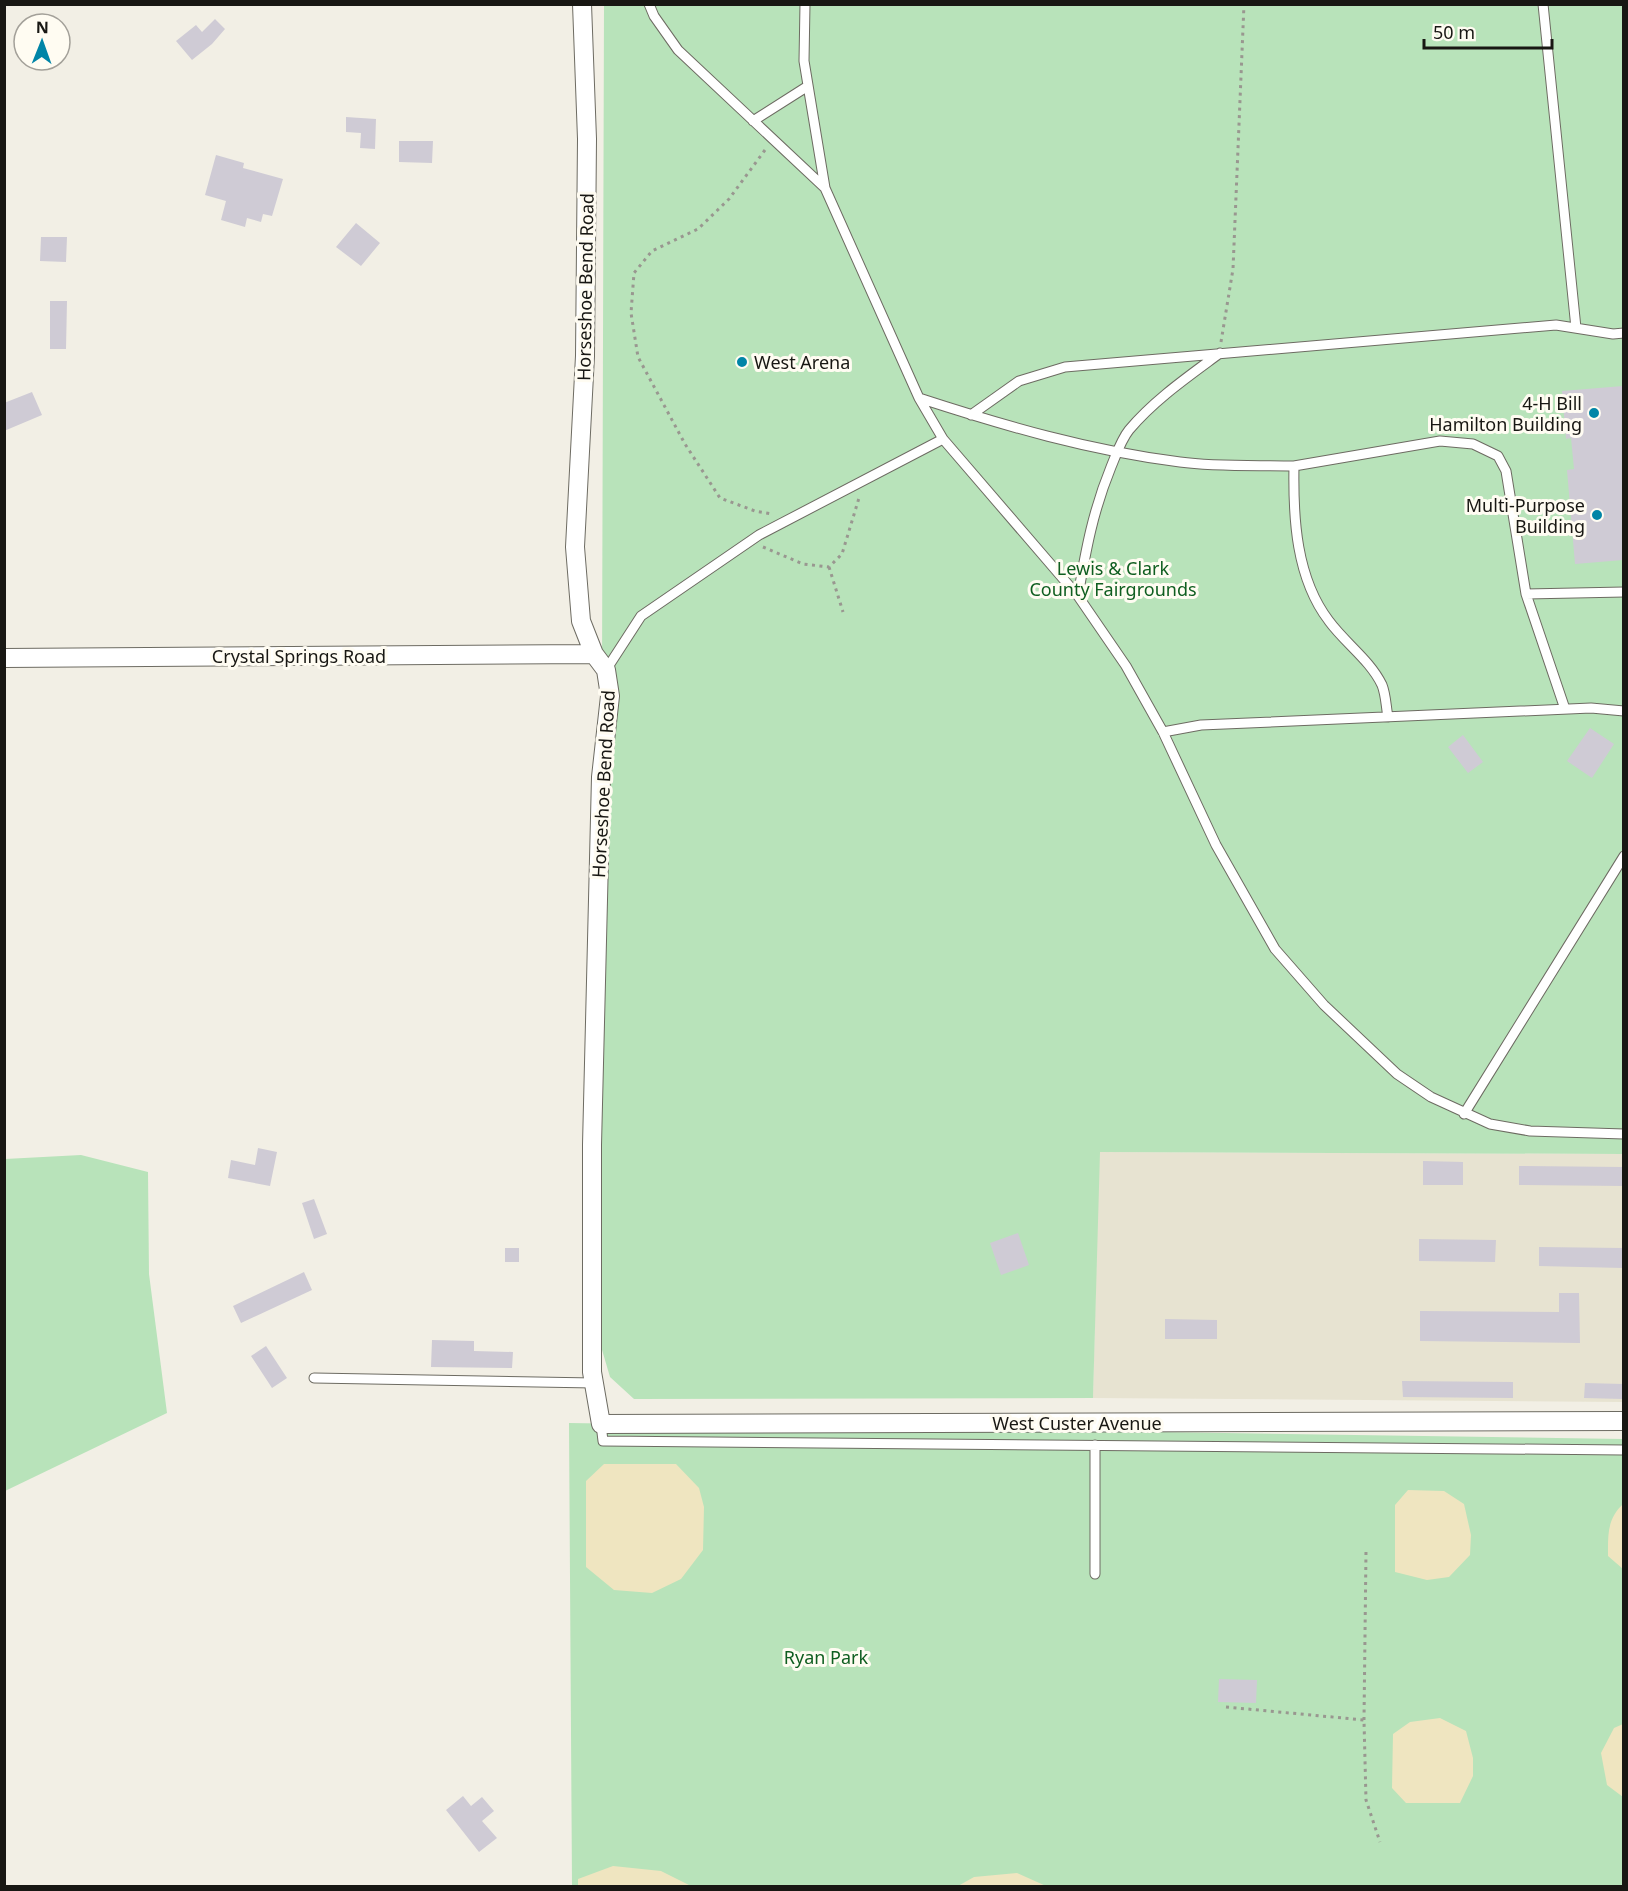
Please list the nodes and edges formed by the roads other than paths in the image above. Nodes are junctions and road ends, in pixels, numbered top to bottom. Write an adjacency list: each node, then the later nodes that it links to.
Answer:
1 (582, 4): 19 (street, Horseshoe Bend Road)
2 (649, 4): 6 (lane)
3 (805, 4): 5 (lane)
4 (1543, 4): 8 (lane)
5 (808, 86): 6 (lane); 7 (lane)
6 (753, 121): 7 (lane)
7 (825, 188): 11 (lane)
8 (1576, 328): 9 (lane); 10 (lane)
9 (1623, 333)
10 (1220, 353): 12 (lane); 14 (lane)
11 (919, 398): 12 (lane); 13 (lane)
12 (971, 415): 14 (lane)
13 (943, 439): 18 (lane); 21 (lane)
14 (1117, 453): 15 (lane); 18 (lane)
15 (1294, 466): 17 (lane); 24 (lane)
16 (1623, 592): 17 (lane)
17 (1526, 594): 22 (lane)
18 (1078, 596): 25 (lane)
19 (594, 654): 20 (street, Crystal Springs Road); 21 (street, Horseshoe Bend Road)
20 (4, 658)
21 (606, 670): 30 (street, Horseshoe Bend Road)
22 (1565, 709): 23 (lane); 24 (lane)
23 (1623, 711)
24 (1388, 717): 25 (lane)
25 (1163, 732): 27 (lane)
26 (1623, 856): 27 (lane)
27 (1464, 1114): 28 (lane)
28 (1623, 1134)
29 (314, 1378): 30 (lane)
30 (594, 1383): 32 (street)
31 (1623, 1421): 32 (street, West Custer Avenue)
32 (601, 1424): 33 (lane)
33 (1095, 1445): 34 (lane); 35 (lane)
34 (1623, 1450)
35 (1095, 1574)

